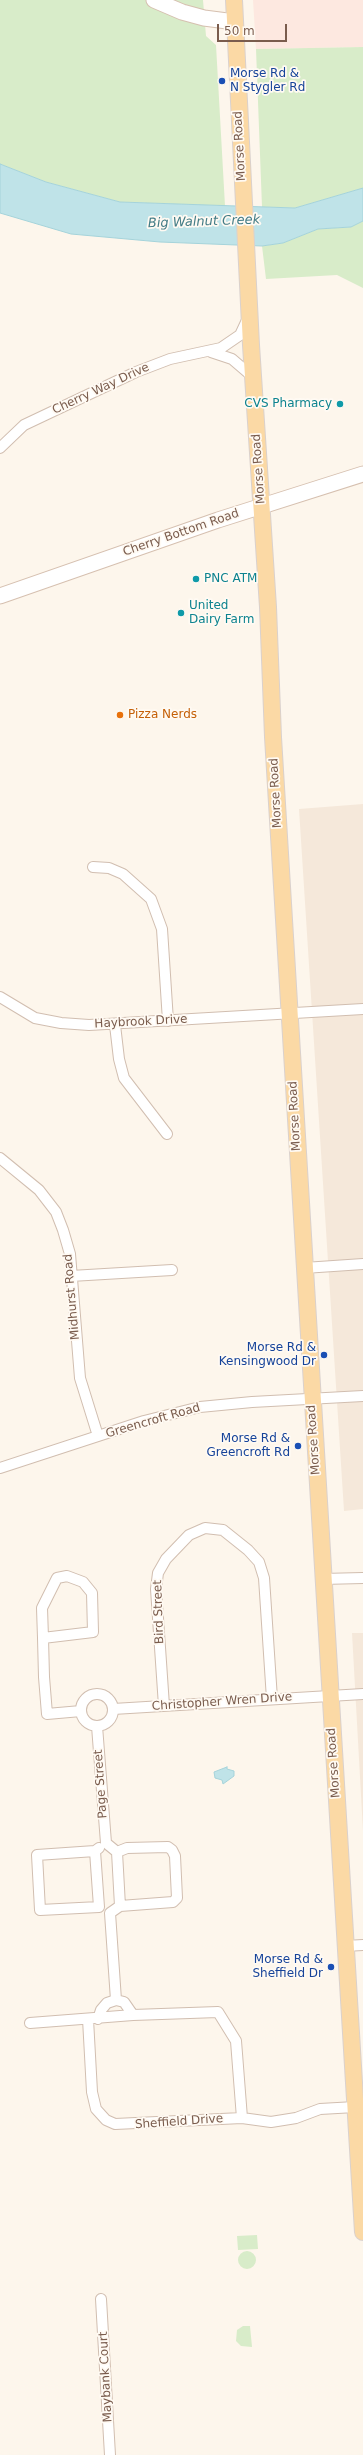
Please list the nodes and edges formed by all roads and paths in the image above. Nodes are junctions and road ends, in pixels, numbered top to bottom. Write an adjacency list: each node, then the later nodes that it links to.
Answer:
1 (154, 0): 3 (main road)
2 (234, 0): 3 (main road, Morse Road)
3 (235, 22): 4 (main road, Morse Road)
4 (250, 315): 5 (street, Cherry Way Drive); 6 (main road, Morse Road)
5 (211, 352): 6 (street, Cherry Way Drive); 7 (street, Cherry Way Drive)
6 (253, 377): 9 (main road, Morse Road)
7 (0, 448)
8 (363, 474): 9 (main road, Cherry Bottom Road)
9 (261, 507): 10 (main road, Cherry Bottom Road); 14 (main road, Morse Road)
10 (0, 596)
11 (93, 867): 15 (street)
12 (0, 998): 16 (street, Haybrook Drive)
13 (363, 1009): 14 (street, Haybrook Drive)
14 (289, 1014): 15 (street, Haybrook Drive); 20 (main road, Morse Road)
15 (168, 1021): 16 (street, Haybrook Drive)
16 (115, 1024): 17 (street)
17 (167, 1134)
18 (0, 1158): 22 (street, Midhurst Road)
19 (363, 1264): 20 (street)
20 (304, 1268): 24 (main road, Morse Road)
21 (172, 1270): 22 (street)
22 (72, 1276): 25 (street, Midhurst Road)
23 (363, 1396): 24 (street, Greencroft Road)
24 (311, 1399): 25 (street, Greencroft Road); 28 (main road, Morse Road)
25 (98, 1436): 26 (street, Greencroft Road)
26 (0, 1468)
27 (363, 1578): 28 (street)
28 (322, 1579): 31 (main road, Morse Road)
29 (42, 1638): 29 (street); 35 (street)
30 (363, 1694): 31 (street, Christopher Wren Drive)
31 (330, 1696): 32 (street, Christopher Wren Drive); 44 (main road, Morse Road)
32 (272, 1699): 33 (street, Christopher Wren Drive); 33 (street, Bird Street)
33 (164, 1706): 34 (street, Christopher Wren Drive)
34 (114, 1709): 35 (street); 36 (street)
35 (81, 1711): 36 (street)
36 (97, 1726): 37 (street, Page Street)
37 (106, 1843): 38 (street); 39 (street)
38 (95, 1851): 41 (street); 41 (street)
39 (117, 1852): 40 (street); 40 (street)
40 (120, 1906): 42 (street)
41 (99, 1907): 42 (street)
42 (110, 1913): 45 (street)
43 (363, 1945): 44 (street)
44 (345, 1946): 49 (main road, Morse Road)
45 (116, 2000): 46 (street); 47 (street)
46 (133, 2015): 47 (street); 50 (street)
47 (93, 2019): 48 (street); 50 (street, Sheffield Drive)
48 (30, 2023)
49 (355, 2107): 50 (street, Sheffield Drive); 51 (main road, Morse Road)
50 (242, 2118)
51 (363, 2232)
52 (101, 2299): 53 (street, Maybank Court)
53 (110, 2455)

